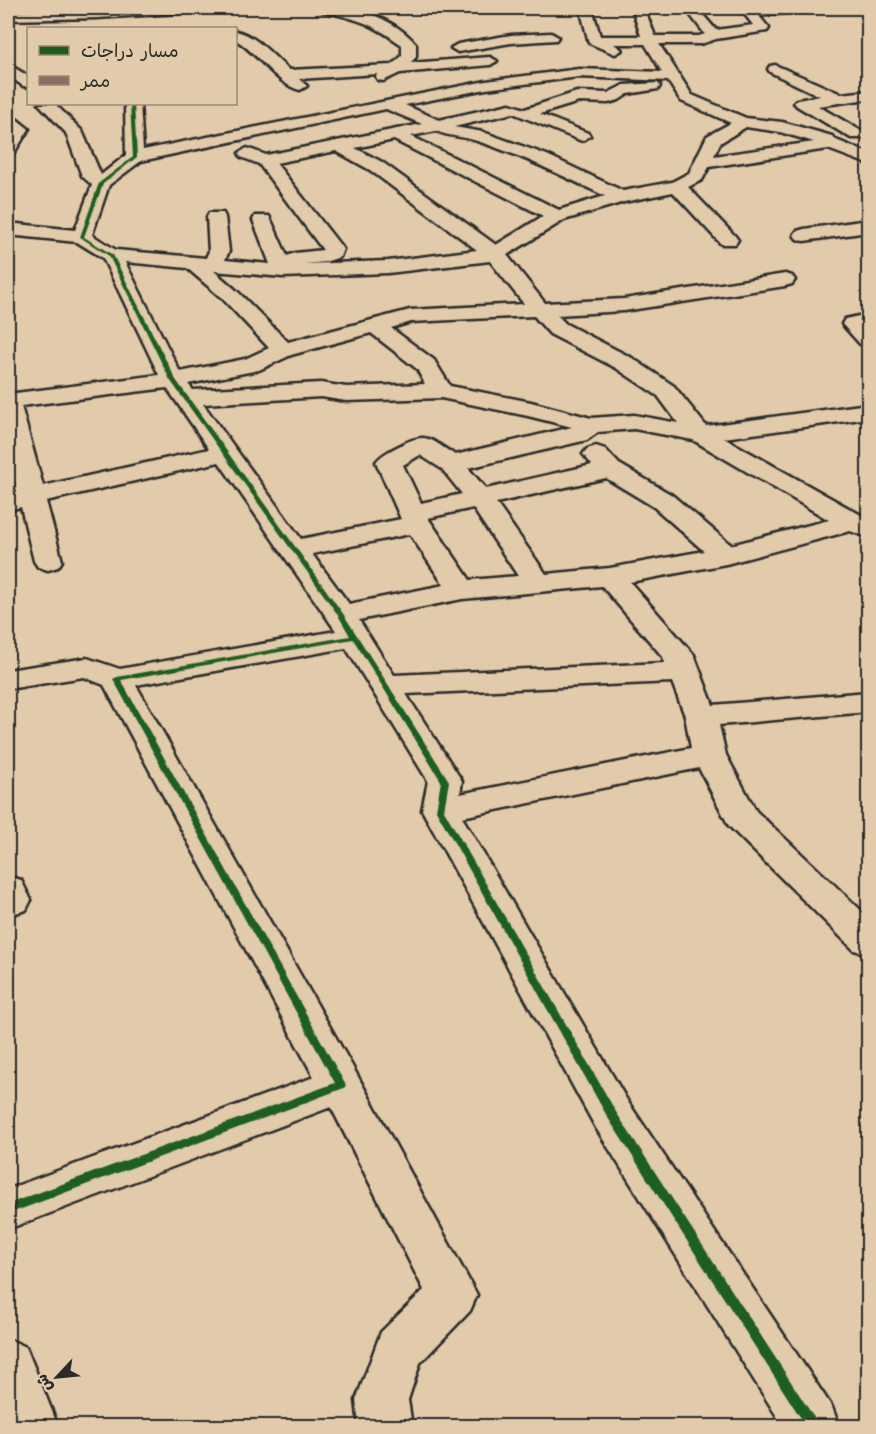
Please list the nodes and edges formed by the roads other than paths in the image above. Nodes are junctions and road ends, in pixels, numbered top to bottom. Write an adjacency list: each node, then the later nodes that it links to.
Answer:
1 (14, 8): 11 (street)
2 (183, 8): 3 (street); 10 (street); 12 (street)
3 (194, 8)
4 (327, 8): 19 (street)
5 (586, 8): 17 (street)
6 (638, 8): 18 (street)
7 (691, 8): 14 (street)
8 (793, 8): 9 (street)
9 (748, 10): 14 (street)
10 (148, 11): 11 (street); 13 (street)
11 (8, 14)
12 (203, 18)
13 (135, 26)
14 (713, 35): 18 (street)
15 (237, 36): 21 (street)
16 (551, 37): 19 (street)
17 (594, 40): 18 (street); 20 (street)
18 (650, 40): 28 (street)
19 (413, 47): 25 (street)
20 (622, 53)
21 (262, 55): 22 (street); 27 (street)
22 (244, 57)
23 (490, 61): 25 (street)
24 (8, 68): 30 (street)
25 (396, 69): 27 (street); 35 (street)
26 (775, 69): 32 (street)
27 (283, 75): 38 (street)
28 (675, 81): 29 (street); 39 (street); 40 (street)
29 (468, 88): 35 (street); 37 (street)
30 (26, 90)
31 (868, 95): 32 (street)
32 (838, 98): 36 (street)
33 (48, 105): 54 (street)
34 (132, 105): 50 (street)
35 (381, 105): 38 (street); 42 (street)
36 (807, 107): 40 (street); 44 (street)
37 (510, 109): 39 (street); 42 (street)
38 (342, 113): 46 (street)
39 (526, 113): 45 (street)
40 (735, 119): 48 (street); 53 (street)
41 (8, 120): 47 (street)
42 (436, 125): 43 (street); 56 (street)
43 (396, 135): 49 (street); 57 (street)
44 (863, 135): 48 (street)
45 (582, 136)
46 (223, 139): 50 (street); 52 (street)
47 (11, 141)
48 (828, 142): 51 (street); 53 (street)
49 (339, 146): 52 (street); 67 (street)
50 (135, 157): 54 (street)
51 (868, 159)
52 (265, 160): 71 (street)
53 (702, 163): 55 (street)
54 (101, 183): 64 (street)
55 (677, 186): 56 (street); 66 (street)
56 (621, 197): 57 (street)
57 (557, 216): 67 (street)
58 (216, 217): 70 (street)
59 (262, 220): 71 (street)
60 (868, 226): 63 (street)
61 (8, 229): 62 (street)
62 (30, 231): 64 (street); 65 (street)
63 (804, 235)
64 (82, 237): 68 (street)
65 (8, 238)
66 (728, 240)
67 (495, 254): 71 (street); 73 (street)
68 (111, 255): 69 (street); 78 (street)
69 (191, 261): 70 (street); 77 (street)
70 (213, 266): 71 (street)
71 (281, 266)
72 (785, 280): 73 (street)
73 (540, 310): 75 (street); 83 (street)
74 (868, 321): 76 (street)
75 (375, 326): 77 (street); 79 (street)
76 (868, 339)
77 (283, 350): 78 (street)
78 (179, 389): 79 (street); 80 (street); 84 (street)
79 (441, 391): 82 (street)
80 (8, 401): 87 (street)
81 (868, 411): 83 (street)
82 (585, 430): 83 (street); 85 (street); 86 (street)
83 (700, 434): 90 (street)
84 (225, 453): 87 (street); 91 (street)
85 (451, 464): 88 (street); 89 (street)
86 (610, 469): 88 (street); 92 (street)
87 (20, 499): 93 (street)
88 (480, 499): 89 (street); 95 (street)
89 (415, 518): 91 (street); 96 (street)
90 (861, 526): 92 (street)
91 (294, 549): 97 (street)
92 (726, 555): 94 (street)
93 (48, 561)
94 (609, 577): 95 (street); 98 (street)
95 (538, 585): 96 (street)
96 (462, 590): 97 (street)
97 (348, 626): 100 (street); 101 (street)
98 (684, 672): 101 (street); 103 (street)
99 (8, 679): 100 (street)
100 (117, 679): 107 (street)
101 (385, 685): 105 (street)
102 (868, 702): 103 (street)
103 (701, 716): 104 (street)
104 (709, 755): 105 (street); 106 (street)
105 (440, 810): 112 (street)
106 (868, 940)
107 (341, 1085): 108 (street); 111 (street)
108 (8, 1209)
109 (8, 1364): 110 (street)
110 (33, 1426)
111 (386, 1426)
112 (813, 1426)

